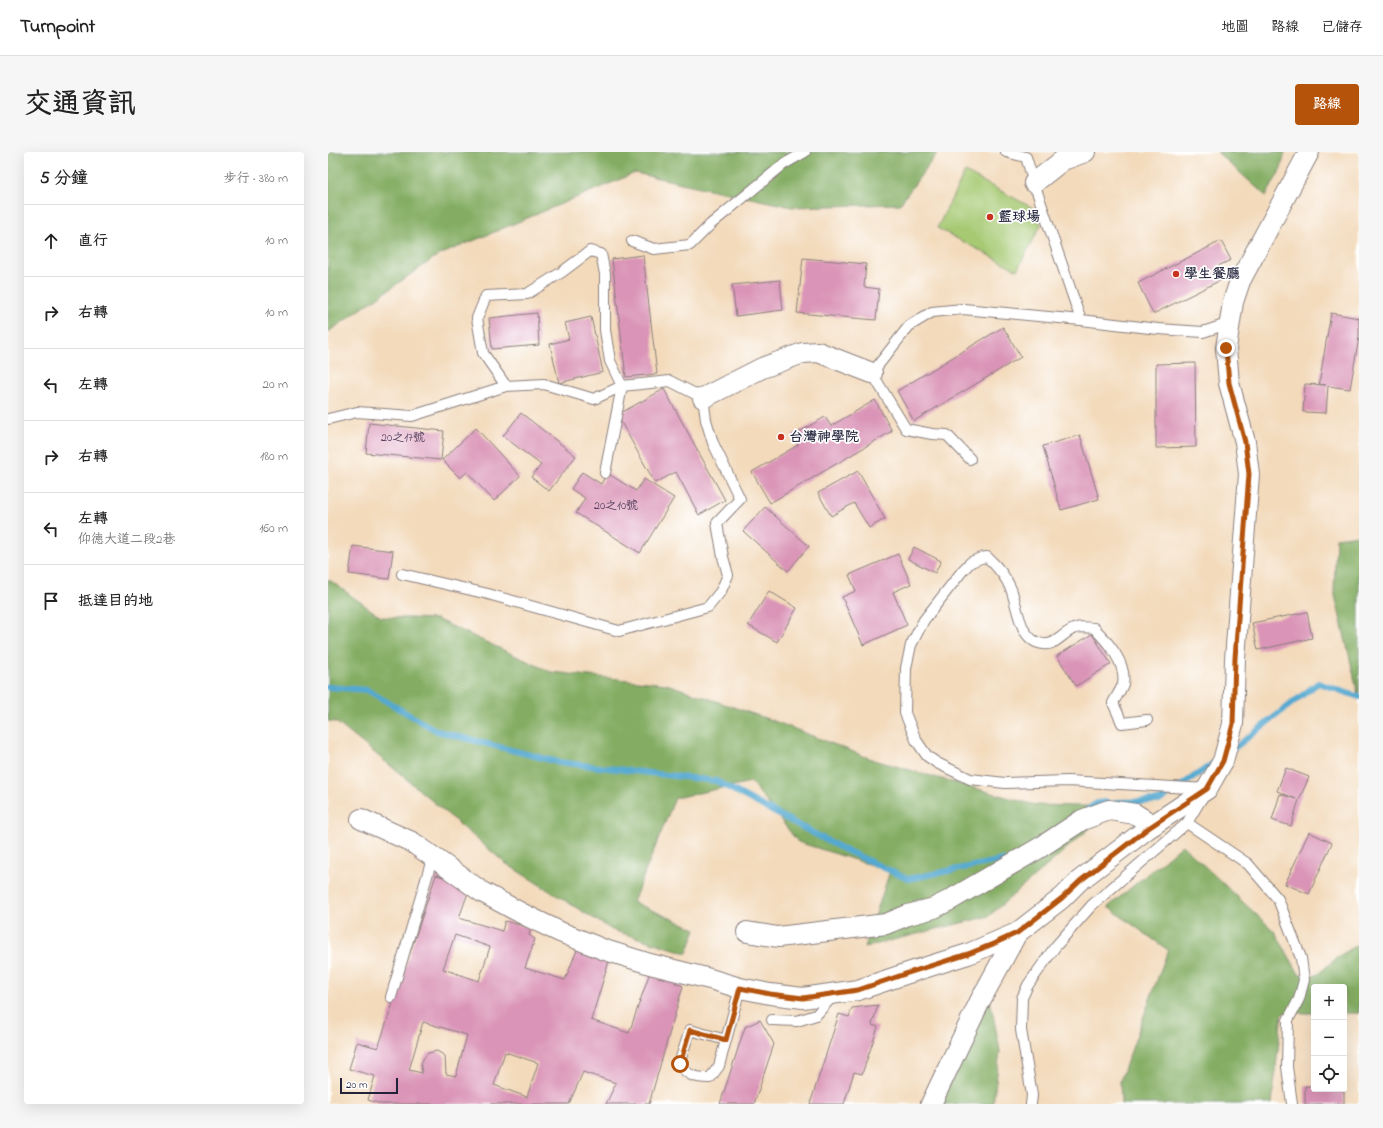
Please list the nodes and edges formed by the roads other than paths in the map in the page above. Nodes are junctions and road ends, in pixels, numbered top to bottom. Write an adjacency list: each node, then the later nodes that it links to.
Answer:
1 (805, 152): 6 (lane)
2 (1006, 152): 5 (lane)
3 (1085, 152): 5 (street)
4 (1309, 152): 8 (street)
5 (1034, 183): 7 (lane)
6 (632, 241)
7 (1081, 320): 8 (lane); 9 (lane)
8 (1230, 323): 18 (street)
9 (872, 372): 12 (street); 14 (lane)
10 (506, 386): 11 (lane); 11 (lane); 13 (lane)
11 (622, 386): 12 (lane); 15 (lane)
12 (703, 398): 16 (lane)
13 (328, 419)
14 (970, 459)
15 (606, 473)
16 (402, 574)
17 (1147, 720): 18 (lane)
18 (1207, 789): 20 (lane); 21 (street)
19 (361, 819): 22 (street)
20 (1187, 823): 31 (lane); 32 (lane)
21 (1153, 825): 23 (street); 24 (street)
22 (433, 856): 25 (street); 27 (lane)
23 (747, 932)
24 (1017, 933): 26 (street); 30 (street)
25 (740, 988): 26 (street); 29 (lane)
26 (848, 996): 28 (lane)
27 (391, 997)
28 (772, 1020)
29 (726, 1040): 29 (lane)
30 (931, 1104)
31 (1031, 1104)
32 (1292, 1104)

